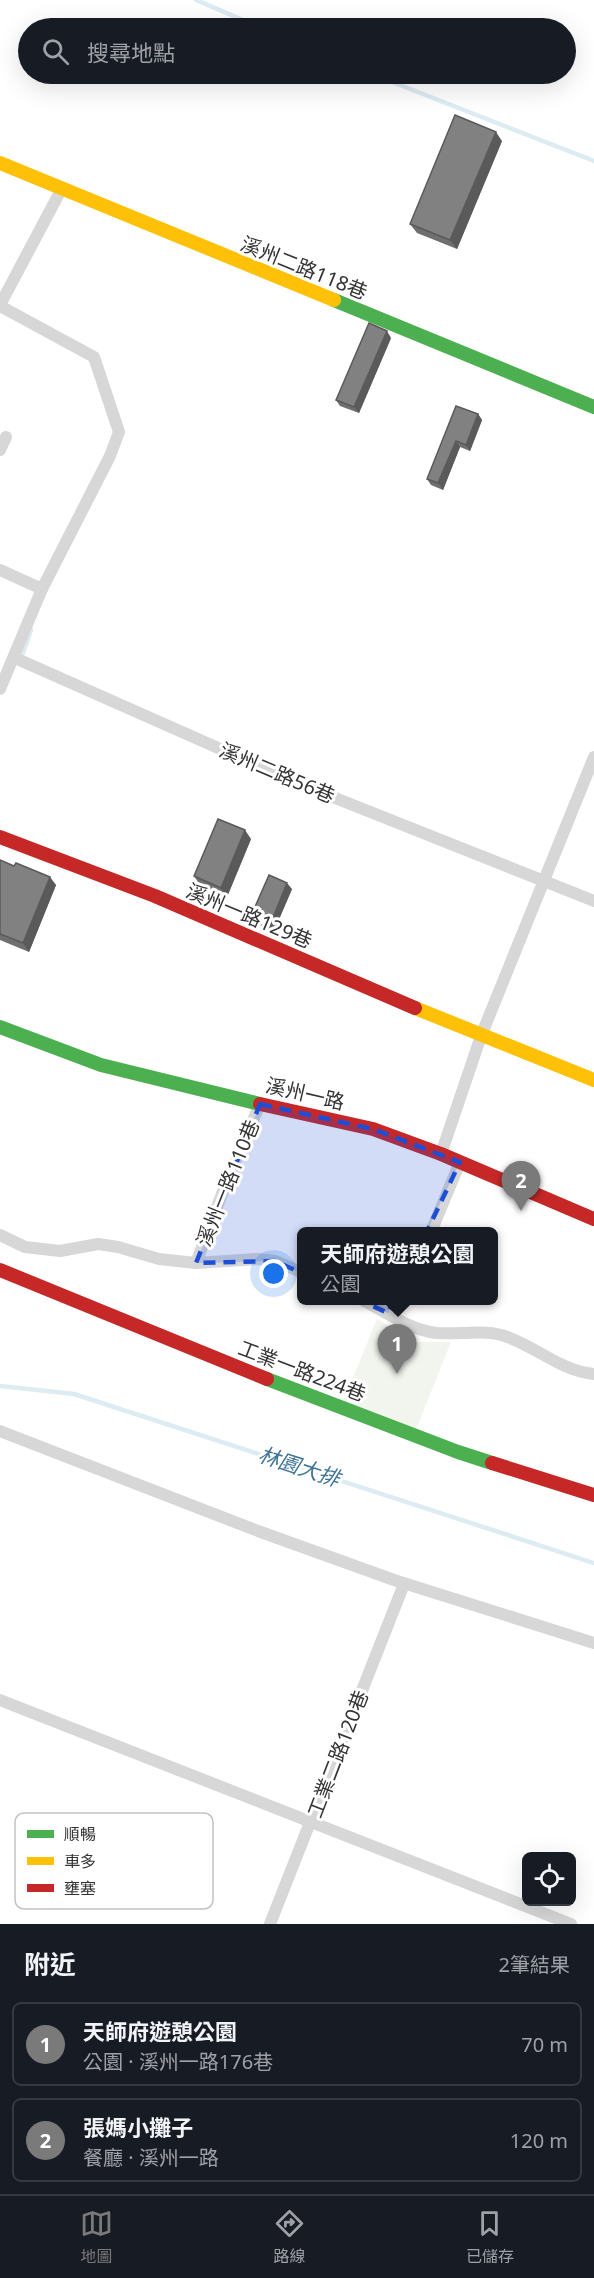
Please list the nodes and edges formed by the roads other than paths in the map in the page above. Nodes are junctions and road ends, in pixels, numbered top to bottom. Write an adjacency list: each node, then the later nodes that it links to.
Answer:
1 (0, 163): 2 (street, 溪州二路118巷)
2 (61, 190): 3 (street); 4 (street, 溪州二路118巷)
3 (0, 305): 8 (street)
4 (594, 407)
5 (6, 437): 6 (street)
6 (0, 450)
7 (0, 570): 8 (street)
8 (42, 589): 9 (street)
9 (15, 658): 10 (street); 13 (street, 溪州二路56巷)
10 (0, 689)
11 (594, 757): 13 (street)
12 (0, 837): 16 (street, 溪州一路129巷)
13 (543, 880): 14 (street, 溪州二路56巷); 16 (street)
14 (594, 901)
15 (0, 1027): 18 (street, 溪州一路)
16 (481, 1036): 17 (street, 溪州一路129巷); 19 (street)
17 (594, 1080)
18 (260, 1104): 19 (street, 溪州一路); 24 (street, 溪州一路110巷)
19 (441, 1154): 20 (street, 溪州一路)
20 (460, 1162): 21 (street, 溪州一路); 22 (street)
21 (594, 1219)
22 (432, 1227)
23 (0, 1235): 24 (street)
24 (196, 1263): 26 (street, 溪州一路110巷)
25 (0, 1270): 32 (street, 工業一路224巷)
26 (297, 1270)
27 (372, 1305): 29 (street)
28 (392, 1305): 29 (street)
29 (388, 1313): 30 (street)
30 (594, 1374)
31 (0, 1431): 33 (street)
32 (594, 1495)
33 (404, 1584): 34 (street); 36 (street, 工業二路120巷)
34 (594, 1643)
35 (0, 1700): 36 (street)
36 (311, 1823): 37 (street, 工業二路120巷); 38 (street)
37 (270, 1924)
38 (571, 1924)

